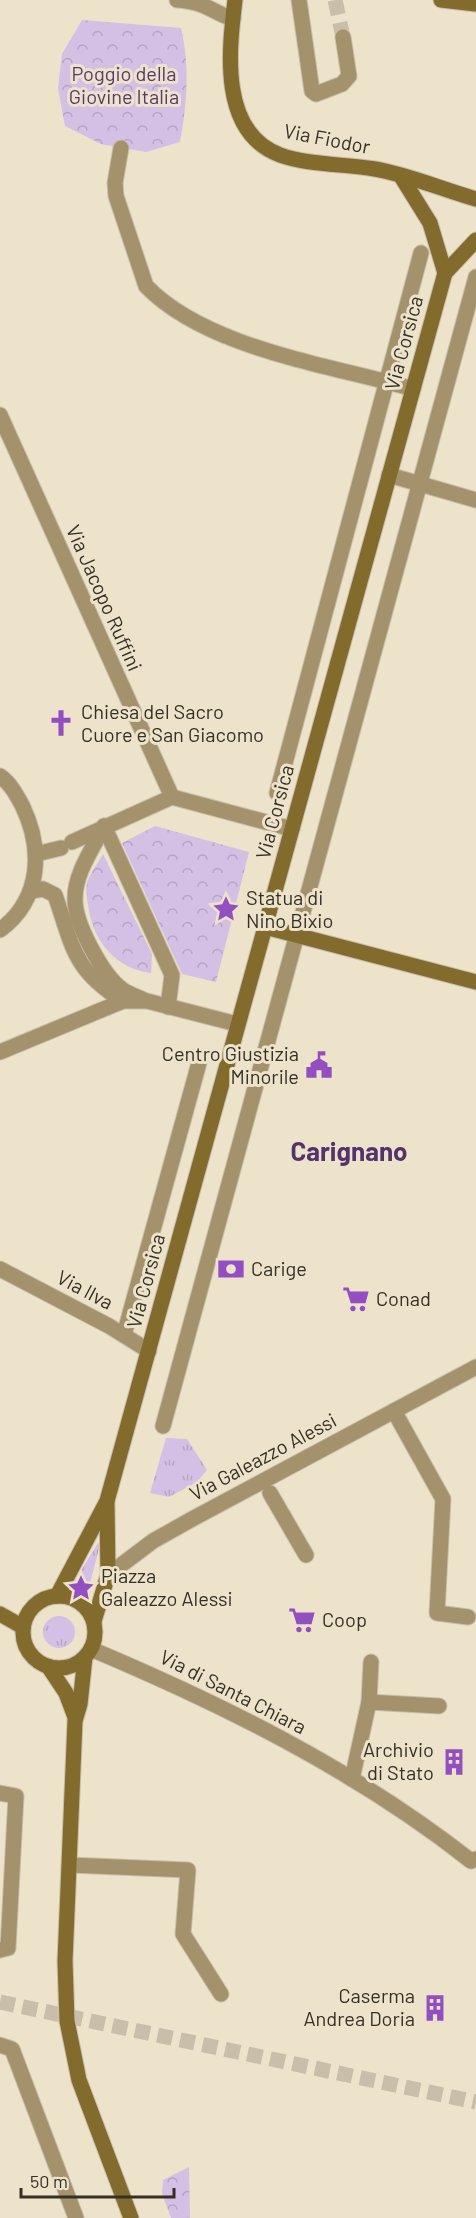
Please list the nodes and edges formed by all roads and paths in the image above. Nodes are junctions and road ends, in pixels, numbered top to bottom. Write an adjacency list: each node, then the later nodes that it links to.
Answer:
1 (177, 0): 6 (street)
2 (235, 0): 6 (street, Via Fiodor)
3 (299, 0): 7 (street)
4 (441, 0): 5 (street)
5 (476, 4)
6 (233, 19): 9 (street, Via Fiodor)
7 (343, 37)
8 (121, 148): 15 (street)
9 (402, 178): 10 (street, Via Fiodor); 13 (street)
10 (469, 197)
11 (476, 240): 13 (street, Via Corsica)
12 (421, 253): 15 (street, Via Corsica)
13 (445, 273): 16 (street, Via Corsica)
14 (476, 277): 19 (street)
15 (386, 381): 16 (street); 22 (street, Via Corsica)
16 (413, 389): 18 (street, Via Corsica)
17 (0, 416): 23 (street, Via Jacopo Ruffini)
18 (389, 475): 19 (street); 25 (street, Via Corsica)
19 (418, 484): 20 (street); 30 (street)
20 (476, 500)
21 (0, 776): 26 (street)
22 (277, 793)
23 (172, 796): 24 (street); 25 (street)
24 (104, 826): 26 (street); 32 (street); 34 (street)
25 (292, 830): 28 (street, Via Corsica)
26 (36, 854): 27 (street)
27 (31, 891): 29 (street); 33 (street)
28 (265, 927): 30 (street); 35 (street, Via Corsica)
29 (0, 930)
30 (296, 935): 31 (street); 43 (street)
31 (476, 982)
32 (147, 1001): 33 (street); 34 (street)
33 (123, 1002): 36 (street)
34 (168, 1007): 35 (street)
35 (237, 1024): 40 (street, Via Corsica)
36 (0, 1052)
37 (199, 1063): 39 (street, Via Corsica)
38 (0, 1269): 39 (street, Via Ilva)
39 (124, 1335): 40 (street, Via Ilva)
40 (149, 1351): 45 (street, Via Corsica)
41 (476, 1367): 42 (street, Via Galeazzo Alessi)
42 (394, 1411): 47 (street, Via Galeazzo Alessi); 50 (street)
43 (163, 1426)
44 (270, 1493): 46 (street, Via Galeazzo Alessi)
45 (107, 1501): 47 (street); 48 (street)
46 (306, 1555)
47 (108, 1575): 51 (street)
48 (57, 1596): 51 (street); 52 (street)
49 (0, 1614): 52 (street)
50 (468, 1617)
51 (94, 1621): 53 (street)
52 (23, 1627): 55 (street)
53 (88, 1653): 55 (street); 58 (street); 59 (street, Via di Santa Chiara)
54 (371, 1662): 56 (street)
55 (48, 1666): 58 (street)
56 (369, 1702): 57 (street); 59 (street)
57 (439, 1706)
58 (75, 1717): 62 (street)
59 (352, 1779): 61 (street, Via di Santa Chiara)
60 (0, 1793): 63 (street)
61 (476, 1859)
62 (70, 1865): 64 (street); 67 (street)
63 (0, 1950)
64 (221, 1994)
65 (0, 2045): 66 (street)
66 (76, 2218)
67 (131, 2218)

